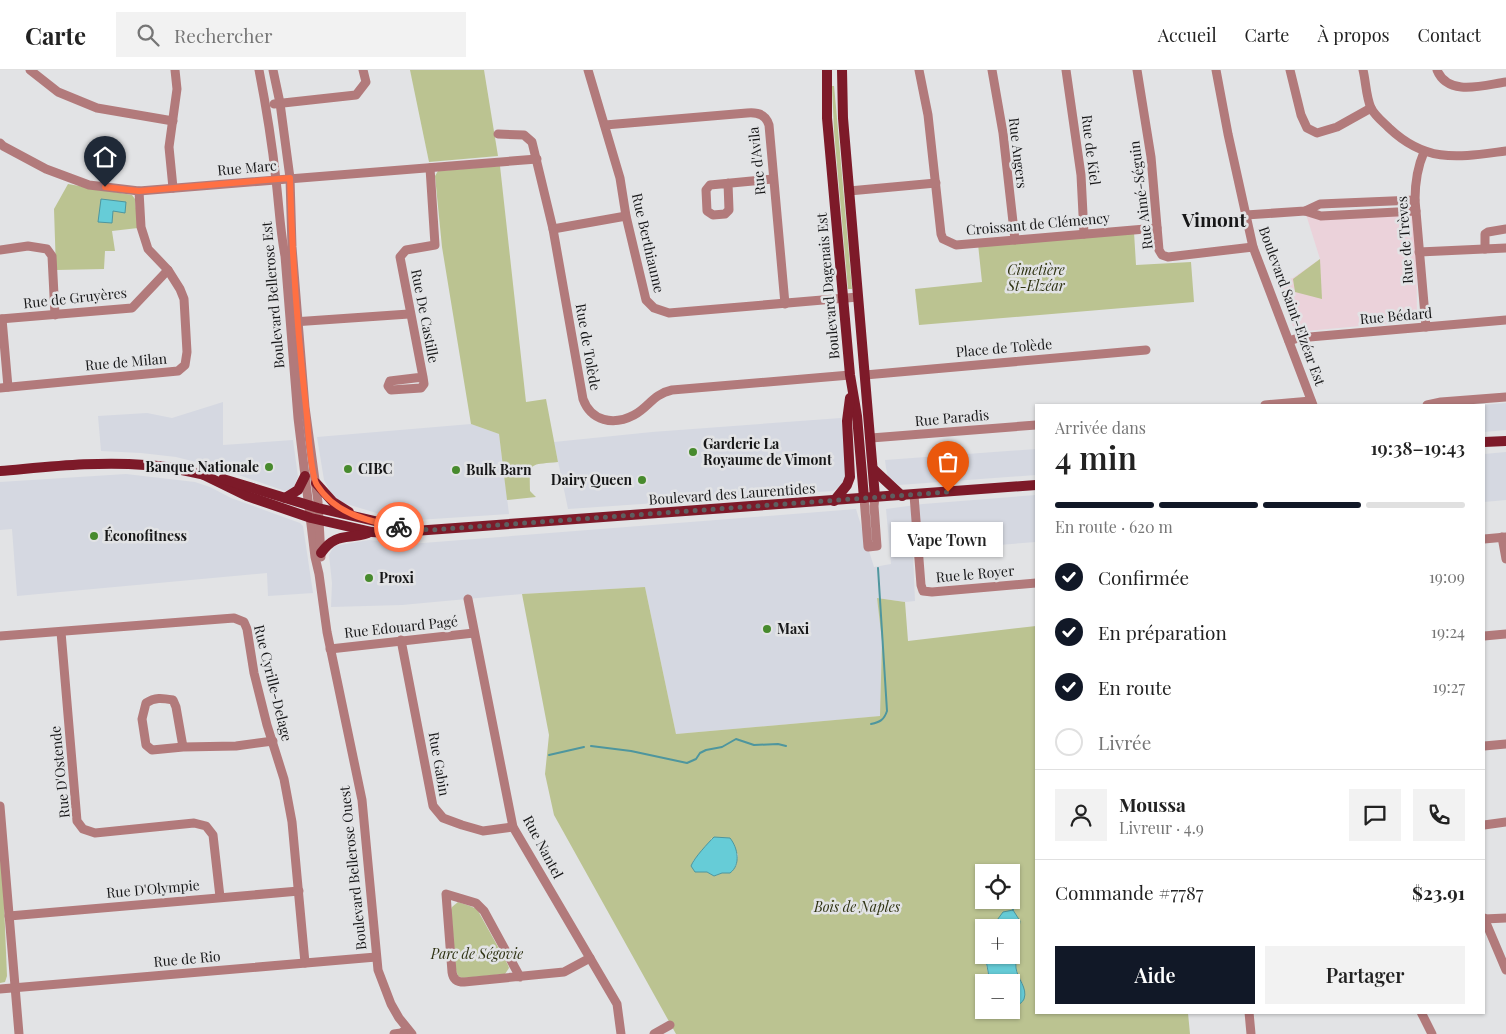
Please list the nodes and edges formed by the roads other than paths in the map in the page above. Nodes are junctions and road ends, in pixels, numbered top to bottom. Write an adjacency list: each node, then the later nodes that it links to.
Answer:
1 (30, 70): 21 (street)
2 (175, 70): 21 (street)
3 (259, 70): 19 (street, Boulevard Bellerose Est)
4 (273, 70): 18 (street, Boulevard Bellerose Est)
5 (363, 70): 18 (street)
6 (588, 70): 22 (street, Rue Berthiaume)
7 (827, 70): 54 (main road, Boulevard Dagenais Est)
8 (842, 70): 36 (main road)
9 (919, 70): 33 (street, Croissant de Clémency)
10 (992, 70): 46 (street, Rue Angers)
11 (1066, 70): 45 (street, Rue de Kiel)
12 (1138, 70): 42 (street, Rue Aimé-Séguin)
13 (1216, 70): 40 (street, Boulevard Saint-Elzéar Est)
14 (1290, 70): 20 (street)
15 (1363, 70): 20 (street)
16 (1438, 72): 17 (street)
17 (1506, 82)
18 (280, 103): 19 (street); 29 (street, Boulevard Bellerose Est)
19 (266, 105): 31 (street, Boulevard Bellerose Est)
20 (1371, 108): 26 (street)
21 (173, 121): 34 (street)
22 (605, 125): 30 (street, Rue d'Avila); 41 (street, Rue Berthiaume)
23 (498, 134): 27 (street, Rue de Tolède)
24 (1, 147): 35 (street, Rue Marc)
25 (1506, 151): 26 (street)
26 (1424, 152): 37 (street, Rue de Trèves)
27 (537, 159): 28 (street, Rue Marc); 43 (street, Rue de Tolède)
28 (430, 168): 29 (street, Rue Marc); 56 (street, Rue De Castille)
29 (290, 178): 31 (street, Rue Marc); 60 (street, Boulevard Bellerose Est)
30 (773, 179): 32 (street); 55 (street, Rue d'Avila)
31 (276, 180): 34 (street, Rue Marc); 60 (street, Boulevard Bellerose Est)
32 (728, 183)
33 (936, 183): 36 (street); 46 (street, Croissant de Clémency)
34 (173, 188): 35 (street, Rue Marc)
35 (139, 191): 52 (street, Rue de Milan)
36 (849, 191): 53 (main road)
37 (1415, 200): 38 (street); 39 (street, Rue de Trèves)
38 (1305, 211): 39 (street); 40 (street)
39 (1416, 211): 51 (street, Rue de Trèves)
40 (1246, 215): 47 (street, Boulevard Saint-Elzéar Est)
41 (626, 216): 43 (street); 55 (street, Rue Berthiaume)
42 (1157, 228): 45 (street, Croissant de Clémency); 47 (street, Rue Aimé-Séguin)
43 (553, 229): 66 (street, Rue de Tolède)
44 (1506, 229): 49 (street)
45 (1084, 234): 46 (street, Croissant de Clémency)
46 (1015, 240)
47 (1253, 247): 62 (street, Boulevard Saint-Elzéar Est)
48 (1506, 248): 49 (street)
49 (1485, 249): 51 (street)
50 (0, 250): 57 (street)
51 (1419, 252): 61 (street, Rue de Trèves)
52 (168, 270): 57 (street, Rue de Gruyères); 67 (street, Rue de Milan)
53 (858, 297): 54 (street, Rue Berthiaume); 64 (main road)
54 (843, 299): 55 (street, Rue Berthiaume); 66 (main road, Boulevard Dagenais Est)
55 (785, 304)
56 (409, 314): 60 (street); 65 (street, Rue De Castille)
57 (55, 316): 58 (street, Rue de Gruyères)
58 (1, 319): 67 (street)
59 (1506, 320): 61 (street, Rue Bédard)
60 (294, 321): 79 (street, Boulevard Bellerose Est); 80 (street, Boulevard Bellerose Est)
61 (1426, 327): 62 (street, Rue Bédard)
62 (1289, 341): 69 (street, Boulevard Saint-Elzéar Est)
63 (1146, 350): 64 (street, Place de Tolède)
64 (865, 375): 73 (main road)
65 (423, 378)
66 (851, 380): 86 (main road, Boulevard Dagenais Est); 87 (main road)
67 (4, 387)
68 (1506, 397): 71 (street)
69 (1312, 403): 70 (street)
70 (1288, 404)
71 (1432, 404)
72 (1035, 425): 73 (street, Rue Paradis)
73 (871, 438): 76 (main road)
74 (1506, 441): 75 (main road)
75 (1485, 442)
76 (873, 469): 83 (main road); 84 (main road)
77 (0, 471): 78 (main road, Boulevard des Laurentides)
78 (204, 475): 85 (main road, Boulevard des Laurentides); 90 (main road, Boulevard des Laurentides)
79 (305, 476): 85 (main road); 88 (street, Boulevard Bellerose Est)
80 (316, 484): 88 (street, Boulevard Bellerose Est); 89 (main road)
81 (1035, 485): 82 (main road, Boulevard des Laurentides)
82 (914, 495): 83 (main road, Boulevard des Laurentides); 98 (street, Rue le Royer)
83 (902, 496): 84 (main road, Boulevard des Laurentides)
84 (875, 497): 86 (main road, Boulevard des Laurentides); 86 (street)
85 (285, 498): 88 (main road, Boulevard des Laurentides)
86 (864, 498): 87 (main road, Boulevard des Laurentides)
87 (834, 500): 91 (main road, Boulevard des Laurentides)
88 (314, 507): 89 (main road, Boulevard des Laurentides); 90 (street, Boulevard Bellerose Est)
89 (358, 518): 91 (main road, Boulevard des Laurentides)
90 (315, 519): 92 (main road, Boulevard des Laurentides); 95 (street, Boulevard Bellerose Ouest); 97 (street, Boulevard Bellerose Ouest)
91 (430, 530): 92 (main road, Boulevard des Laurentides)
92 (372, 532): 95 (main road)
93 (1504, 538): 94 (street); 96 (street)
94 (1485, 539)
95 (321, 553): 97 (street, Boulevard Bellerose Ouest)
96 (1506, 559)
97 (319, 574): 106 (street, Boulevard Bellerose Ouest)
98 (1035, 583)
99 (468, 599): 101 (street, Rue Nantel)
100 (61, 632): 103 (street, Rue Cyrille-Delage); 107 (street, Rue Cyrille-Delage); 116 (street, Rue D'Ostende)
101 (474, 633): 105 (street, Rue Edouard Pagé); 114 (street, Rue Nantel)
102 (1506, 634): 104 (street)
103 (0, 636)
104 (1485, 636)
105 (401, 640): 106 (street, Rue Edouard Pagé); 114 (street, Rue Gabin)
106 (330, 649): 121 (street, Boulevard Bellerose Ouest)
107 (273, 740): 110 (street); 115 (street, Rue Cyrille-Delage)
108 (1506, 744): 109 (street)
109 (1485, 746)
110 (183, 747): 110 (street)
111 (0, 806): 117 (street)
112 (1506, 822): 113 (street)
113 (1485, 825)
114 (513, 827): 122 (street, Rue Nantel)
115 (300, 891): 116 (street, Rue D'Olympie); 123 (street, Rue Cyrille-Delage)
116 (220, 897): 117 (street, Rue D'Olympie)
117 (9, 916): 126 (street)
118 (1506, 918): 119 (street)
119 (1485, 919)
120 (1485, 921): 124 (street)
121 (376, 957): 123 (street, Rue de Rio); 131 (street, Boulevard Bellerose Ouest)
122 (590, 958): 125 (street); 134 (street, Rue Nantel)
123 (305, 963): 126 (street, Rue de Rio)
124 (1506, 970)
125 (520, 977): 125 (street)
126 (15, 988): 127 (street, Rue de Rio); 132 (street)
127 (0, 989)
128 (1249, 1014): 136 (street)
129 (1422, 1014): 137 (street)
130 (670, 1025): 135 (street)
131 (410, 1031): 133 (street)
132 (19, 1034)
133 (394, 1034)
134 (621, 1034)
135 (654, 1034)
136 (1251, 1034)
137 (1432, 1034)

